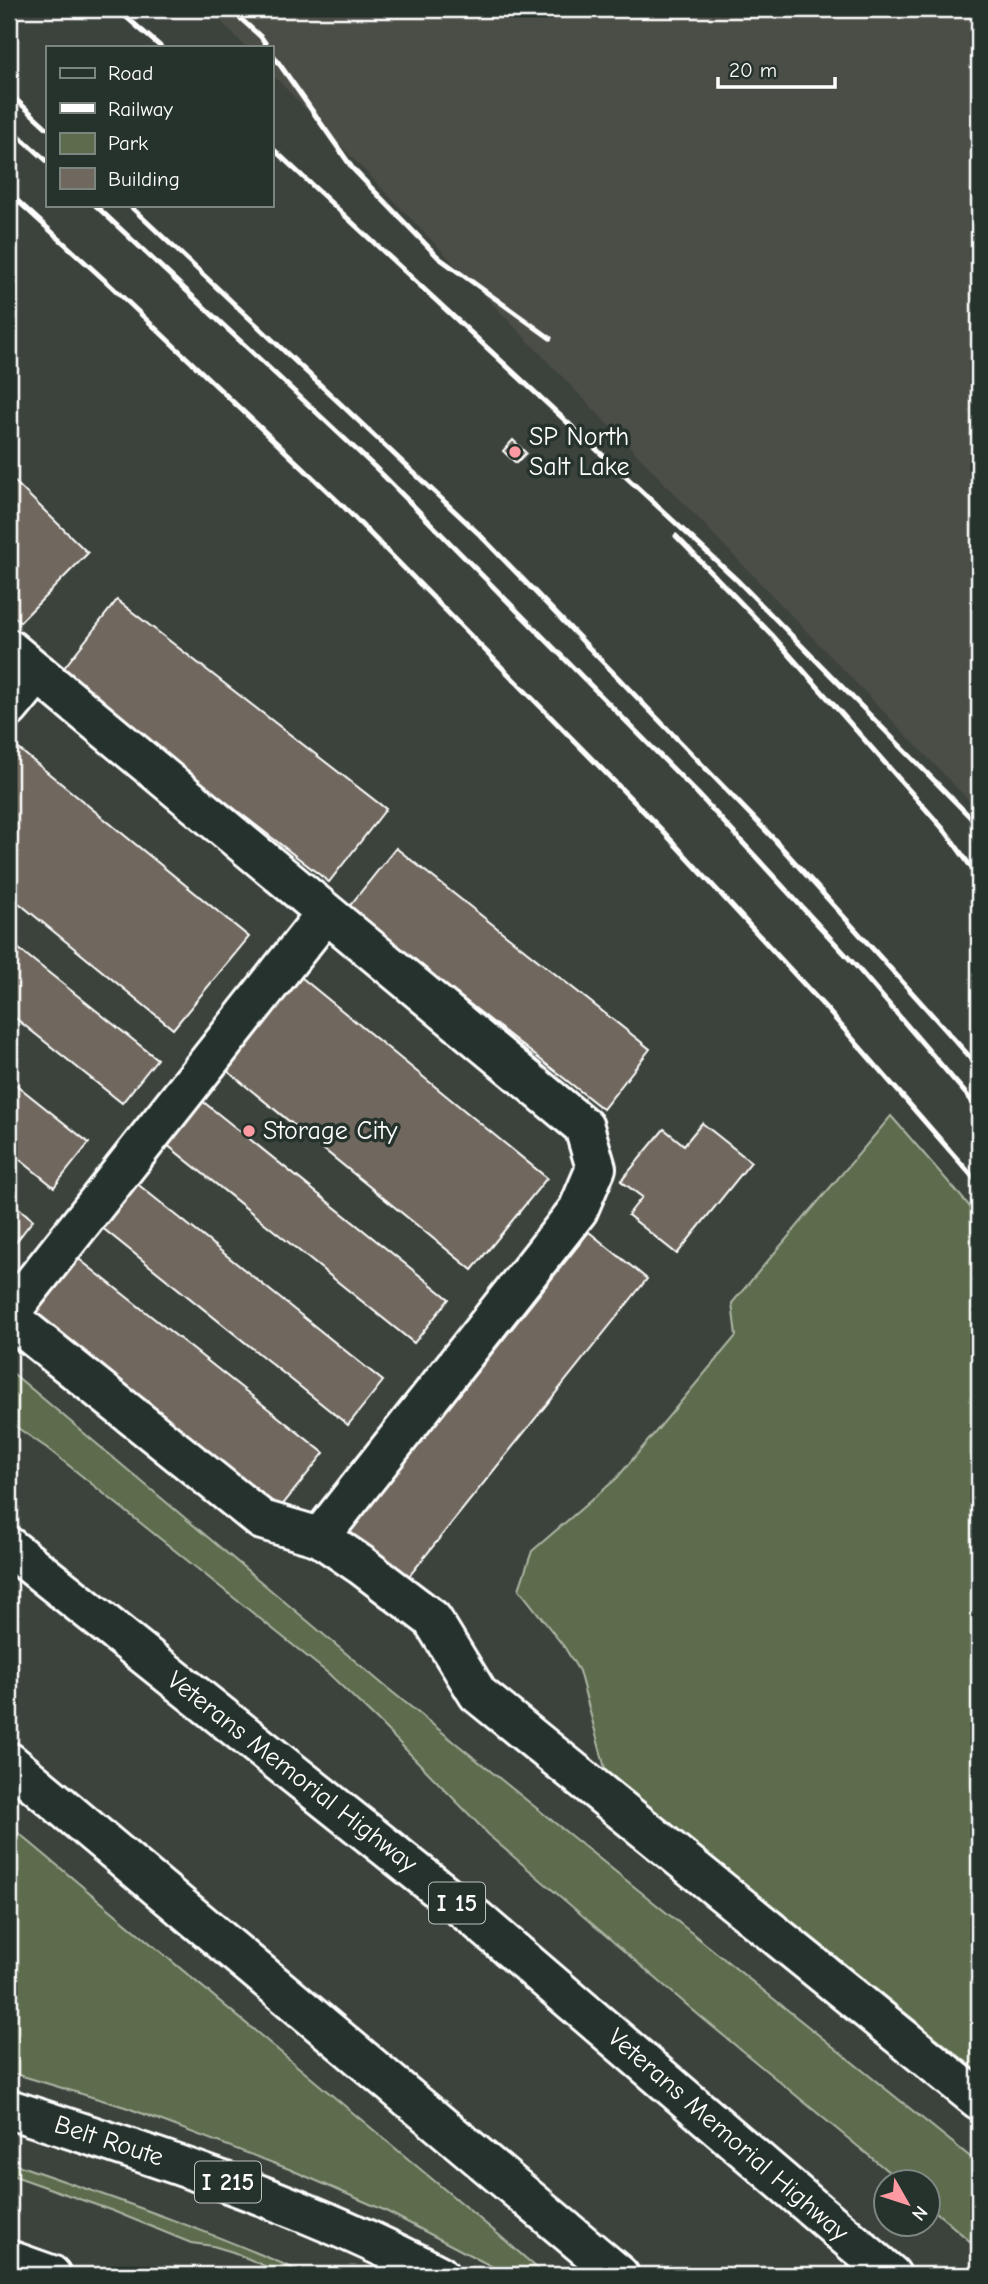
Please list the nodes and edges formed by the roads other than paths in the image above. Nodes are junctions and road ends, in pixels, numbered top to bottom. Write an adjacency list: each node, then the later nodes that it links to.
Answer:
1 (9, 649): 2 (main road)
2 (38, 673): 3 (main road); 4 (main road)
3 (9, 708)
4 (326, 913): 5 (main road); 6 (main road)
5 (9, 1316): 6 (main road)
6 (320, 1537): 9 (main road)
7 (9, 1547): 15 (main road, Veterans Memorial Highway / I 15)
8 (9, 1762): 14 (main road)
9 (979, 2099)
10 (9, 2109): 13 (main road, Belt Route / I 215)
11 (9, 2260): 12 (main road)
12 (51, 2275)
13 (439, 2275)
14 (619, 2275)
15 (891, 2275)

